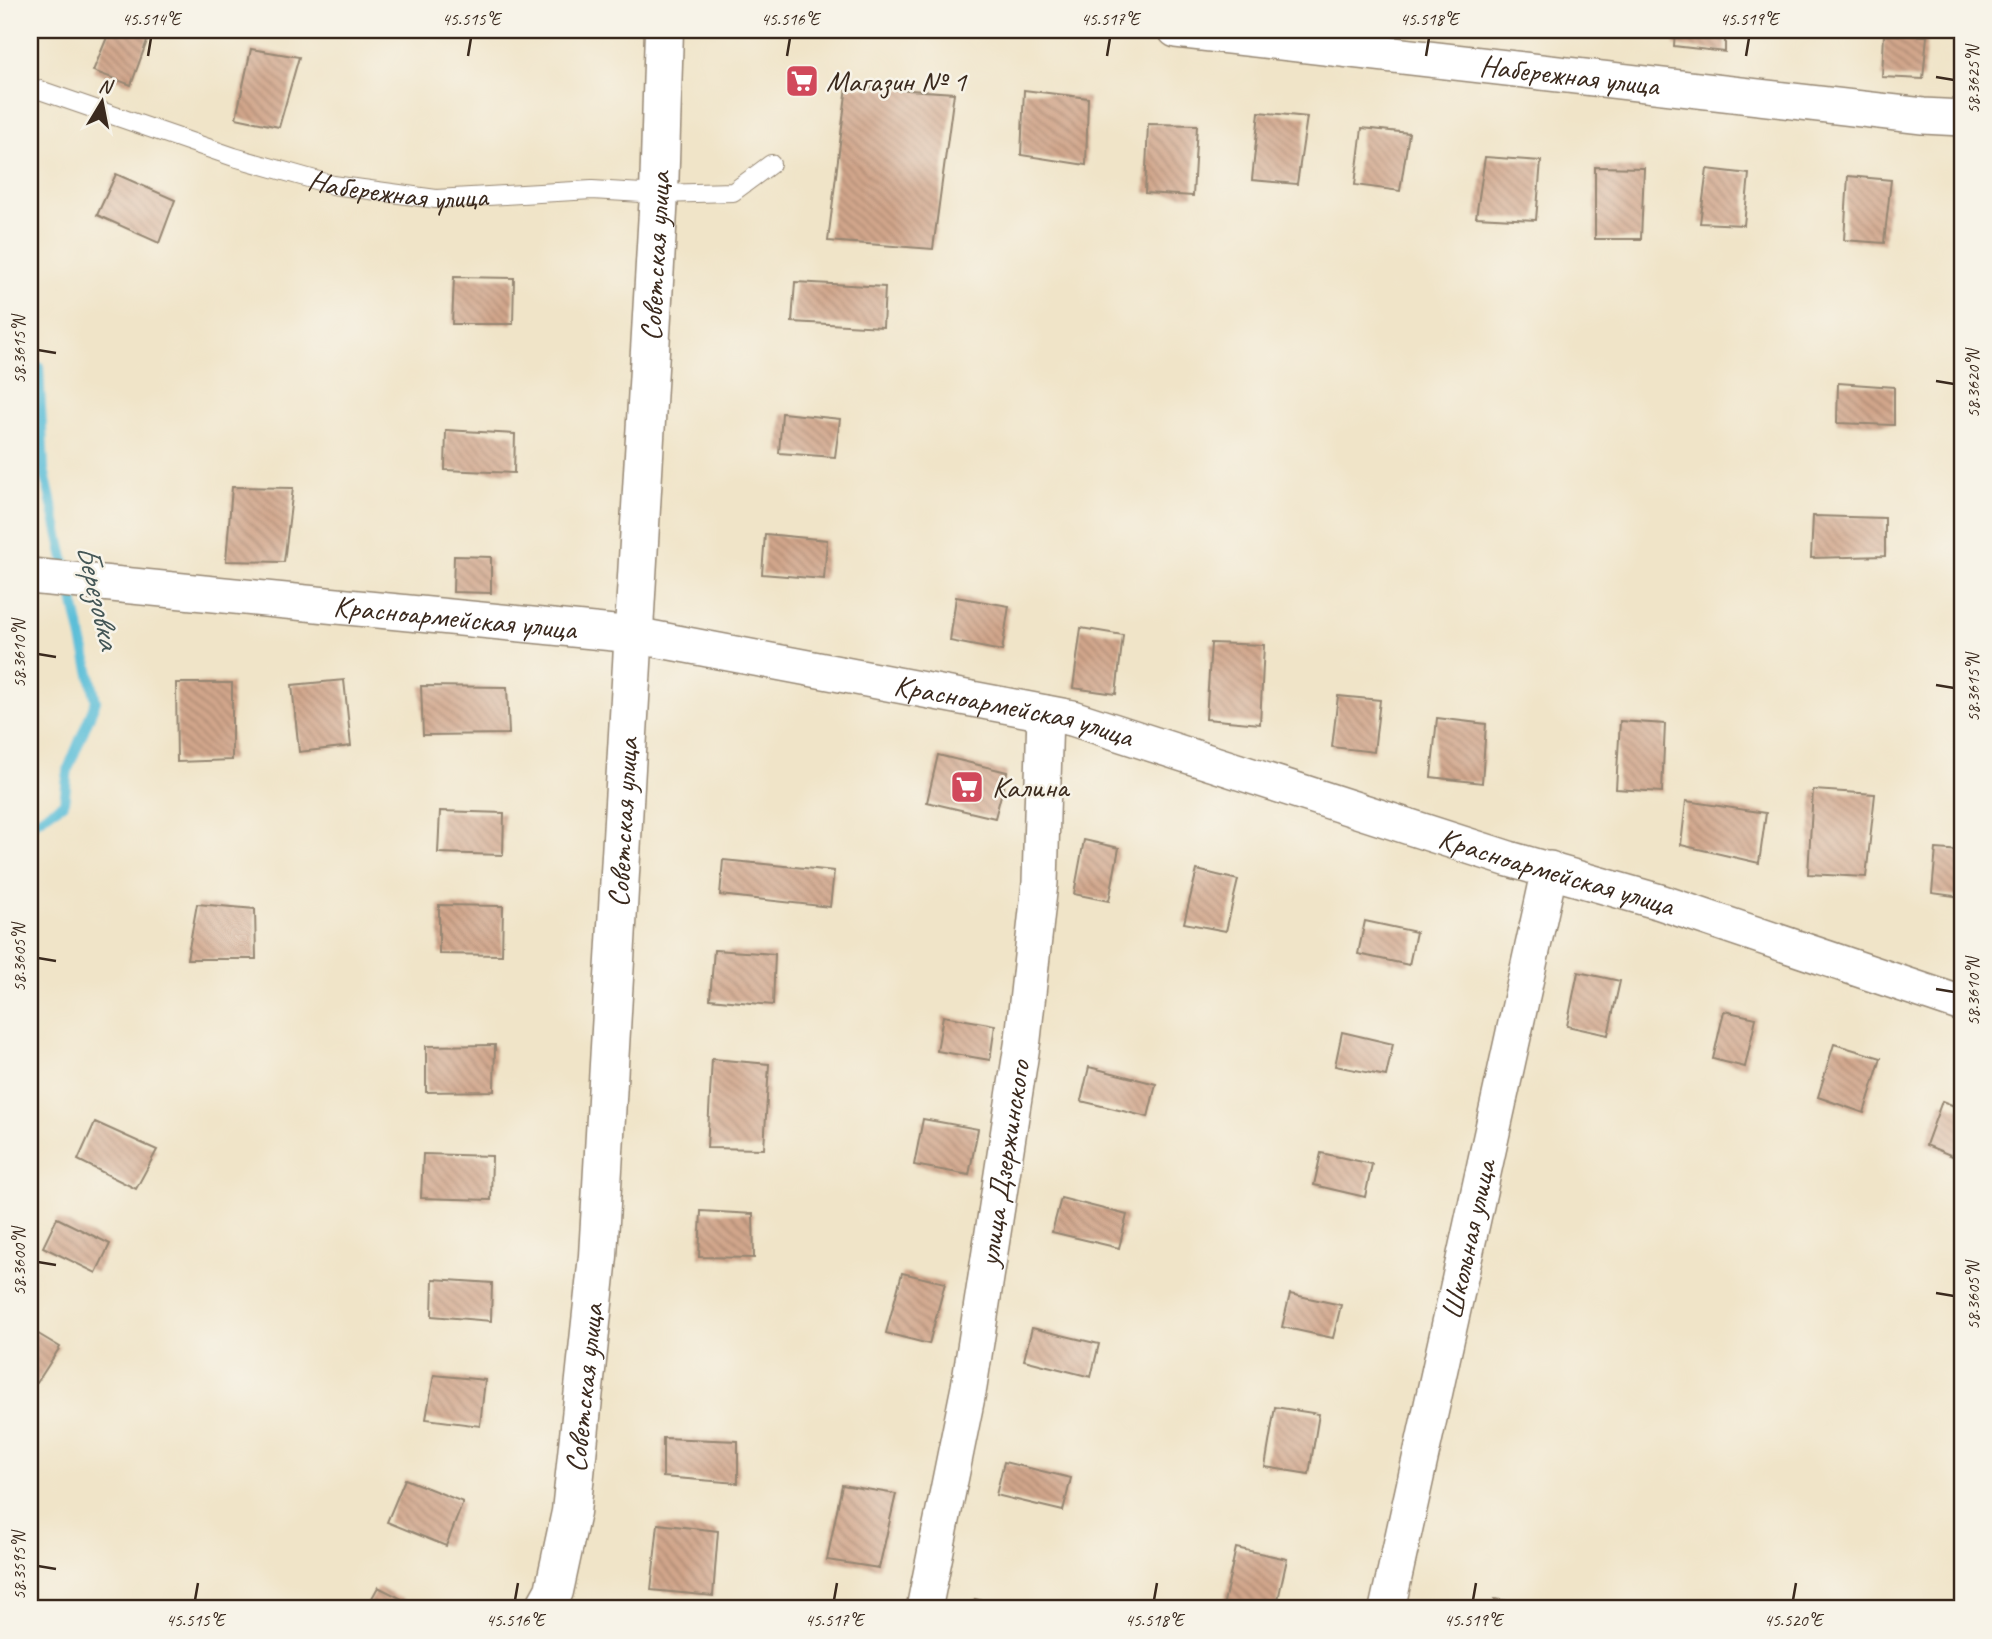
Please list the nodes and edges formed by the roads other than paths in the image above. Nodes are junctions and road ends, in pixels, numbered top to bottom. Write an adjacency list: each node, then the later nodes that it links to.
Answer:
1 (664, 30): 6 (street, Советская улица)
2 (1176, 30): 4 (street, Набережная улица)
3 (31, 87): 6 (lane, Набережная улица)
4 (1962, 118)
5 (771, 164): 6 (lane, Набережная улица)
6 (659, 194): 8 (street, Советская улица)
7 (36, 576): 8 (street, Красноармейская улица)
8 (634, 635): 9 (street, Красноармейская улица); 12 (street, Советская улица)
9 (1045, 713): 10 (street, Красноармейская улица); 13 (street, улица Дзержинского)
10 (1550, 869): 11 (street, Красноармейская улица); 14 (street, Школьная улица)
11 (1962, 1004)
12 (544, 1609)
13 (924, 1609)
14 (1387, 1609)

